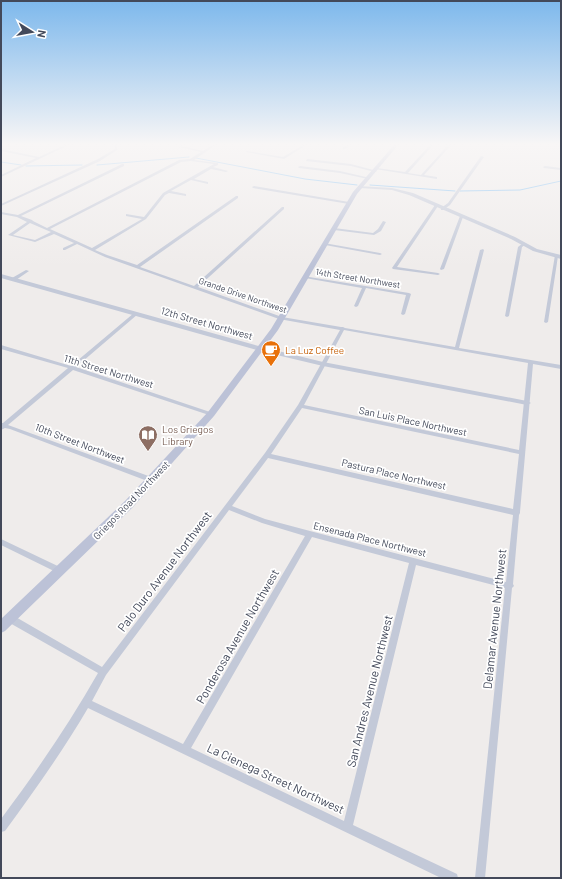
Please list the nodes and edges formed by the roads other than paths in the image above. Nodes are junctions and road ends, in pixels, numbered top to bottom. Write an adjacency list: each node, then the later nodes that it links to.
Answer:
1 (45, 185): 12 (street)
2 (82, 185): 18 (street)
3 (133, 185): 23 (street)
4 (181, 185): 8 (street)
5 (462, 185): 15 (street)
6 (254, 187): 11 (street)
7 (360, 187): 11 (main road, Griegos Road Northwest); 13 (street)
8 (170, 192): 9 (street); 20 (street)
9 (184, 195)
10 (237, 197): 34 (street)
11 (348, 204): 24 (main road, Griegos Road Northwest)
12 (1, 205)
13 (436, 206): 15 (street); 37 (street)
14 (282, 208): 42 (street)
15 (442, 209): 19 (street)
16 (2, 214): 18 (street, Grande Drive Northwest)
17 (126, 215): 20 (street)
18 (18, 216): 21 (street, Grande Drive Northwest)
19 (461, 217): 28 (street); 35 (street)
20 (145, 218): 30 (street)
21 (31, 222): 23 (street, Grande Drive Northwest); 25 (street)
22 (384, 222): 24 (street)
23 (47, 229): 25 (street, Grande Drive Northwest)
24 (334, 229): 27 (main road, Griegos Road Northwest)
25 (54, 232): 26 (street, Grande Drive Northwest)
26 (77, 243): 29 (street); 30 (street, Grande Drive Northwest)
27 (324, 244): 32 (street); 39 (main road, Griegos Road Northwest)
28 (524, 244): 33 (street); 46 (street)
29 (64, 249)
30 (92, 250): 34 (street, Grande Drive Northwest)
31 (482, 250): 51 (street)
32 (380, 254)
33 (558, 256): 48 (street)
34 (137, 267): 42 (street, Grande Drive Northwest)
35 (442, 269)
36 (27, 271): 40 (street)
37 (438, 274)
38 (1, 276): 40 (street, 12th Street Northwest)
39 (305, 277): 41 (street, 14th Street Northwest); 47 (main road, Griegos Road Northwest)
40 (14, 280): 44 (street, 12th Street Northwest)
41 (364, 287): 43 (street); 45 (street, 14th Street Northwest)
42 (195, 288): 47 (street, Grande Drive Northwest)
43 (356, 306)
44 (136, 314): 52 (street, 12th Street Northwest); 56 (street)
45 (403, 314)
46 (507, 316)
47 (282, 318): 49 (street, Grande Drive Northwest); 52 (main road, Griegos Road Northwest)
48 (546, 322)
49 (343, 328): 51 (street, Grande Drive Northwest); 54 (street, Palo Duro Avenue Northwest)
50 (1, 347): 56 (street, 11th Street Northwest)
51 (457, 347): 53 (street, Grande Drive Northwest)
52 (260, 349): 54 (street, 12th Street Northwest); 59 (main road, Griegos Road Northwest)
53 (531, 362): 55 (street, Grande Drive Northwest); 57 (street, Delamar Avenue Northwest)
54 (323, 364): 57 (street, 12th Street Northwest); 58 (street, Palo Duro Avenue Northwest)
55 (561, 367)
56 (70, 368): 59 (street, 11th Street Northwest); 60 (street)
57 (527, 403): 61 (street, Delamar Avenue Northwest)
58 (301, 406): 61 (street, San Luis Place Northwest); 62 (street, Palo Duro Avenue Northwest)
59 (211, 414): 63 (main road, Griegos Road Northwest)
60 (2, 426): 63 (street, 10th Street Northwest)
61 (522, 453): 65 (street, Delamar Avenue Northwest)
62 (267, 454): 64 (street, Palo Duro Avenue Northwest); 65 (street, Pastura Place Northwest)
63 (152, 480): 69 (main road, Griegos Road Northwest)
64 (228, 507): 66 (street, Ensenada Place Northwest); 73 (street, Palo Duro Avenue Northwest)
65 (517, 513): 70 (street, Delamar Avenue Northwest)
66 (310, 534): 68 (street, Ensenada Place Northwest); 75 (street, Ponderosa Avenue Northwest)
67 (1, 542): 69 (street)
68 (413, 561): 70 (street, Ensenada Place Northwest); 76 (street, San Andres Avenue Northwest)
69 (61, 572): 71 (main road, Griegos Road Northwest)
70 (510, 586): 79 (street, Delamar Avenue Northwest)
71 (11, 619): 72 (main road, Griegos Road Northwest); 73 (street)
72 (1, 628)
73 (103, 672): 74 (street, Palo Duro Avenue Northwest)
74 (87, 703): 75 (street, La Cienega Street Northwest); 77 (street, Palo Duro Avenue Northwest)
75 (185, 750): 76 (street, La Cienega Street Northwest)
76 (348, 826): 78 (street, La Cienega Street Northwest)
77 (1, 827)
78 (453, 878)
79 (480, 878)

